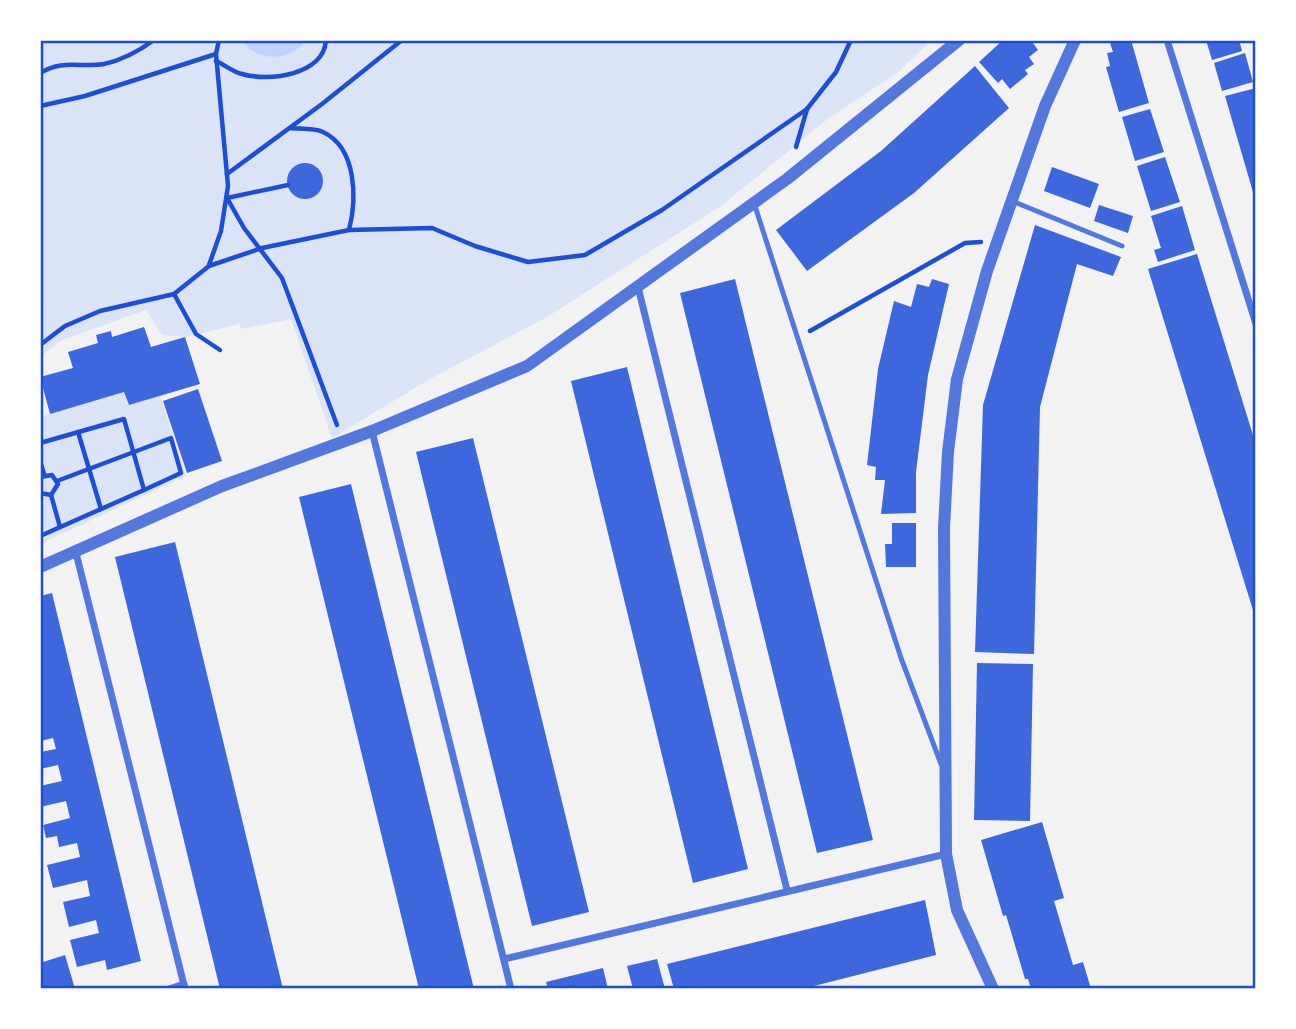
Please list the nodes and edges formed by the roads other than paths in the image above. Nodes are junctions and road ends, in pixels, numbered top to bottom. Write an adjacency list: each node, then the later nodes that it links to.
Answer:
1 (959, 40): 5 (street)
2 (1075, 40): 4 (street)
3 (1167, 40): 8 (street)
4 (1009, 200): 6 (lane); 12 (street)
5 (754, 203): 7 (street); 12 (lane)
6 (1122, 246)
7 (638, 286): 9 (street); 14 (street)
8 (1256, 324)
9 (372, 431): 10 (street); 15 (street)
10 (76, 553): 11 (street); 16 (street)
11 (40, 567)
12 (944, 773): 13 (street)
13 (946, 854): 14 (street); 19 (street)
14 (787, 890): 15 (street)
15 (504, 958): 18 (street)
16 (185, 986): 17 (street)
17 (169, 989)
18 (511, 989)
19 (993, 989)

